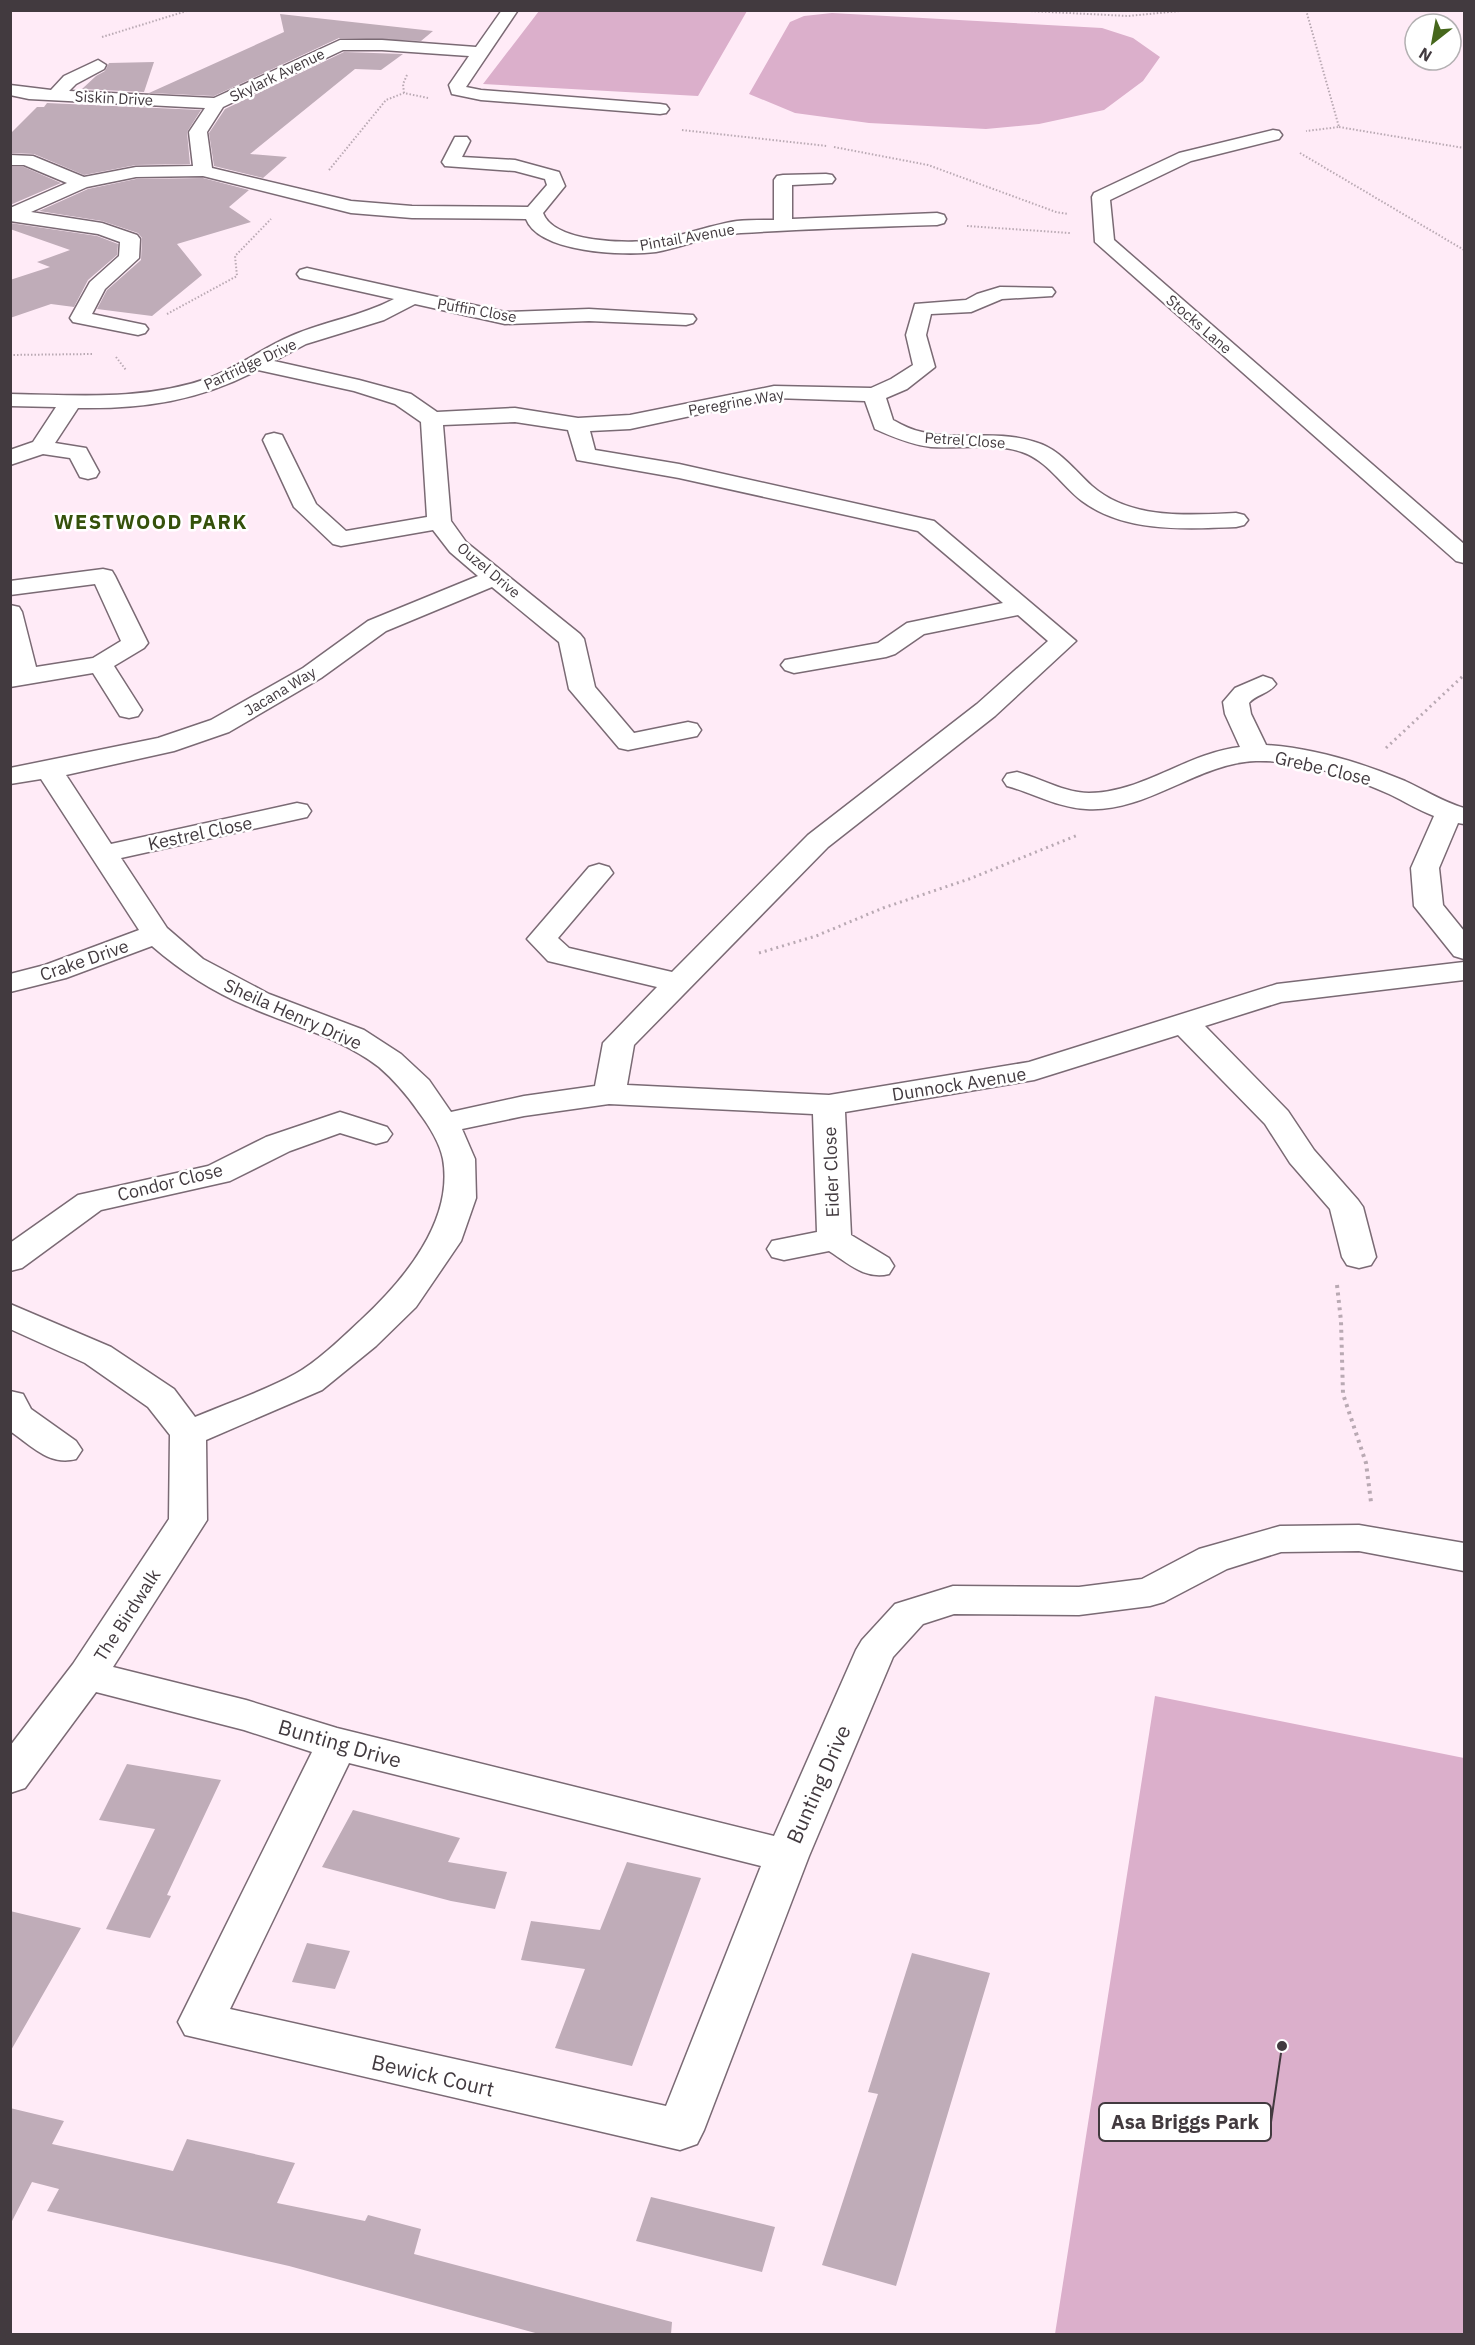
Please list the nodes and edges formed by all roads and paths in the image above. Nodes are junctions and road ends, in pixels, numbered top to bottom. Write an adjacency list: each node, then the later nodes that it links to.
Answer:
1 (510, 10): 5 (street)
2 (1010, 10): 3 (path)
3 (1190, 10)
4 (1306, 10): 14 (path)
5 (479, 52): 12 (street, Skylark Avenue); 13 (street)
6 (98, 65): 10 (street)
7 (10, 90): 10 (street, Siskin Drive)
8 (425, 92): 11 (path)
9 (404, 93): 23 (path)
10 (56, 95): 12 (street, Siskin Drive)
11 (431, 98)
12 (218, 103): 20 (street, Skylark Avenue)
13 (660, 109)
14 (1339, 127): 16 (path); 18 (path)
15 (674, 129): 28 (path)
16 (1273, 135): 28 (street); 29 (path)
17 (461, 141): 24 (street)
18 (1464, 148)
19 (10, 160): 22 (street)
20 (203, 171): 22 (street); 23 (street)
21 (826, 179): 27 (street)
22 (82, 183): 25 (street)
23 (307, 197): 24 (street); 34 (path)
24 (533, 213): 27 (street, Pintail Avenue)
25 (11, 215): 34 (street)
26 (937, 219): 27 (street, Pintail Avenue); 28 (path)
27 (783, 224)
28 (1104, 226): 48 (street, Stocks Lane)
29 (1464, 250)
30 (307, 274): 32 (street, Puffin Close)
31 (1045, 292): 37 (street, Peregrine Way)
32 (411, 298): 33 (street, Puffin Close); 36 (street, Partridge Drive)
33 (686, 319)
34 (138, 329): 35 (path)
35 (10, 355)
36 (255, 363): 39 (street, Partridge Drive); 40 (street)
37 (874, 395): 41 (street, Peregrine Way); 46 (street, Petrel Close)
38 (10, 400): 39 (street, Partridge Drive)
39 (69, 403): 43 (street)
40 (432, 419): 41 (street, Peregrine Way); 47 (street)
41 (578, 424): 51 (street)
42 (274, 440): 47 (street)
43 (40, 447): 44 (street); 45 (street)
44 (10, 458)
45 (88, 472)
46 (1236, 520)
47 (440, 522): 49 (street, Ouzel Drive)
48 (1464, 556)
49 (496, 578): 59 (street, Ouzel Drive); 61 (street, Jacana Way)
50 (10, 588): 53 (street)
51 (1023, 607): 54 (street); 72 (street)
52 (10, 612): 56 (street)
53 (100, 664): 56 (street); 58 (street)
54 (795, 665)
55 (1464, 675): 62 (path)
56 (18, 678)
57 (1263, 684): 60 (street)
58 (129, 710)
59 (688, 730)
60 (1256, 753): 62 (street, Grebe Close); 64 (street, Grebe Close)
61 (49, 770): 63 (street, Jacana Way); 68 (street, Sheila Henry Drive)
62 (1359, 774): 66 (street, Grebe Close)
63 (10, 776)
64 (1017, 780)
65 (297, 812): 68 (street, Kestrel Close)
66 (1456, 814): 71 (street)
67 (1086, 831): 72 (path)
68 (102, 854): 70 (street, Sheila Henry Drive)
69 (599, 873): 75 (street)
70 (156, 934): 74 (street, Crake Drive); 79 (street, Sheila Henry Drive)
71 (1464, 950)
72 (708, 954): 75 (street)
73 (1464, 971): 76 (street, Dunnock Avenue)
74 (10, 983)
75 (680, 983): 77 (street)
76 (1185, 1024): 78 (street, Dunnock Avenue); 85 (street)
77 (609, 1094): 78 (street, Dunnock Avenue); 79 (street, Dunnock Avenue)
78 (829, 1105): 81 (street, Eider Close)
79 (443, 1124): 88 (street, Sheila Henry Drive)
80 (376, 1134): 83 (street, Condor Close)
81 (834, 1239): 82 (street); 84 (street)
82 (784, 1249)
83 (10, 1260)
84 (877, 1266)
85 (1348, 1268): 90 (path)
86 (10, 1315): 88 (street)
87 (12, 1412): 89 (street)
88 (188, 1434): 92 (street, The Birdwalk)
89 (63, 1450)
90 (1377, 1541): 91 (street, Bunting Drive); 95 (street, Bunting Drive)
91 (1464, 1557)
92 (87, 1675): 93 (street, Bunting Drive); 94 (street, The Birdwalk)
93 (337, 1744): 95 (street, Bunting Drive); 95 (street, Bewick Court)
94 (10, 1777)
95 (787, 1856)

